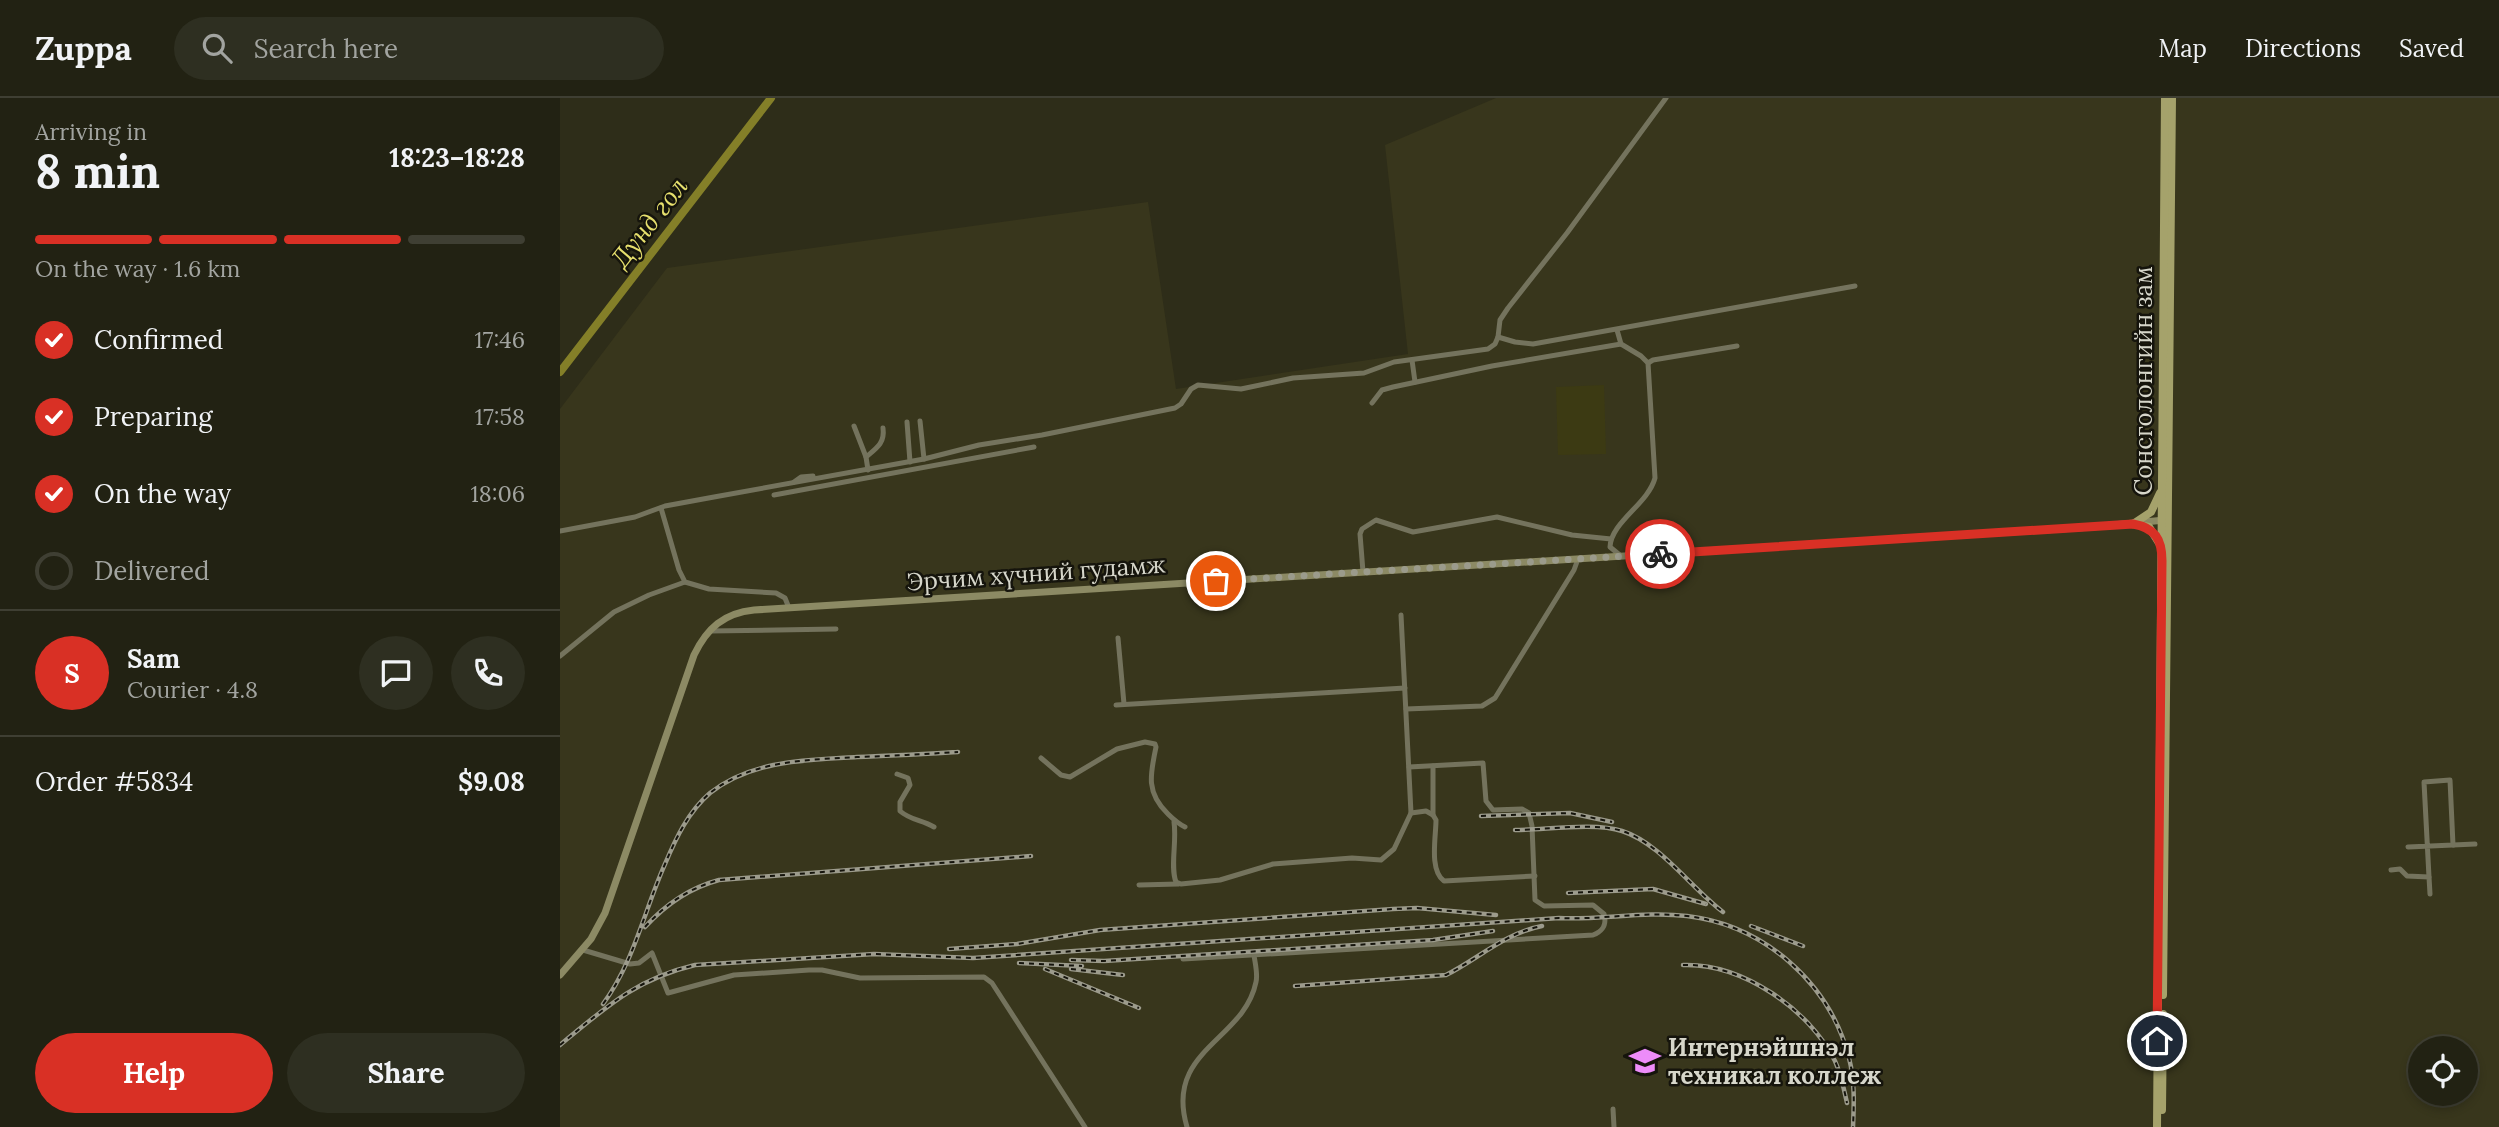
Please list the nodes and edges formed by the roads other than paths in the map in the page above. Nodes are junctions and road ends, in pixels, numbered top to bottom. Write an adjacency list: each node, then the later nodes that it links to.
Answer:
1 (1666, 98): 6 (street)
2 (2165, 98): 27 (main road, Сонсголонгийн зам)
3 (2172, 98): 31 (main road, Сонсголонгийн зам)
4 (1855, 286): 5 (street)
5 (1617, 330): 6 (street); 7 (street)
6 (1498, 337): 9 (street)
7 (1621, 344): 10 (street); 11 (street)
8 (1737, 346): 10 (street)
9 (1412, 360): 11 (street); 17 (street)
10 (1648, 363): 34 (street)
11 (1415, 382): 12 (street)
12 (1372, 403)
13 (920, 421): 22 (street)
14 (907, 422): 23 (street)
15 (854, 426): 21 (street)
16 (883, 428): 21 (street)
17 (1032, 437): 19 (street); 20 (street)
18 (1034, 447): 19 (street)
19 (1023, 449): 24 (street)
20 (960, 450): 22 (street); 24 (street)
21 (866, 457): 25 (street)
22 (924, 459): 23 (street)
23 (910, 462): 25 (street)
24 (947, 462): 25 (street)
25 (868, 472): 26 (street); 28 (street)
26 (793, 483): 28 (street); 30 (street)
27 (2162, 489): 31 (main road, Сонсголонгийн зам); 32 (main road)
28 (783, 493): 29 (street)
29 (774, 495)
30 (661, 508): 33 (street); 39 (street)
31 (2165, 520): 32 (main road, Эрчим хүчний гудамж); 35 (main road, Сонсголонгийн зам); 78 (main road, Сонсголонгийн зам)
32 (2133, 524): 35 (main road); 36 (main road, Эрчим хүчний гудамж)
33 (560, 531)
34 (1611, 539): 36 (street); 38 (street)
35 (2162, 549): 77 (main road, Сонсголонгийн зам)
36 (1621, 556): 37 (main road, Эрчим хүчний гудамж)
37 (1578, 559): 38 (main road, Эрчим хүчний гудамж); 49 (street)
38 (1363, 572): 40 (main road, Эрчим хүчний гудамж)
39 (685, 582): 40 (street); 45 (street)
40 (789, 608): 43 (main road, Эрчим хүчний гудамж)
41 (1401, 615): 46 (street)
42 (836, 629): 43 (street)
43 (709, 631): 69 (main road, Эрчим хүчний гудамж)
44 (1118, 638): 47 (street)
45 (560, 656)
46 (1405, 688): 47 (street); 49 (street)
47 (1124, 704): 48 (street)
48 (1116, 705)
49 (1406, 709): 52 (street)
50 (1041, 758): 56 (street)
51 (1433, 766): 52 (street); 55 (street); 64 (street)
52 (1409, 767): 54 (street)
53 (897, 774): 57 (street)
54 (1411, 813): 55 (street); 66 (street)
55 (1433, 815): 64 (street)
56 (1174, 822): 58 (street); 66 (street)
57 (934, 827)
58 (1185, 827)
59 (2474, 844): 60 (street)
60 (2453, 845): 61 (street); 61 (street)
61 (2427, 846): 62 (street); 65 (street)
62 (2409, 847)
63 (2391, 870): 65 (street)
64 (1535, 876): 70 (street)
65 (2429, 877): 68 (street)
66 (1181, 884): 67 (street)
67 (1139, 885)
68 (2430, 894)
69 (583, 950): 72 (main road, Эрчим хүчний гудамж); 74 (street)
70 (1254, 955): 71 (street); 75 (street)
71 (1183, 959)
72 (560, 975)
73 (1613, 1109): 76 (street)
74 (1085, 1127)
75 (1187, 1127)
76 (1614, 1127)
77 (2157, 1127)
78 (2162, 1127)

